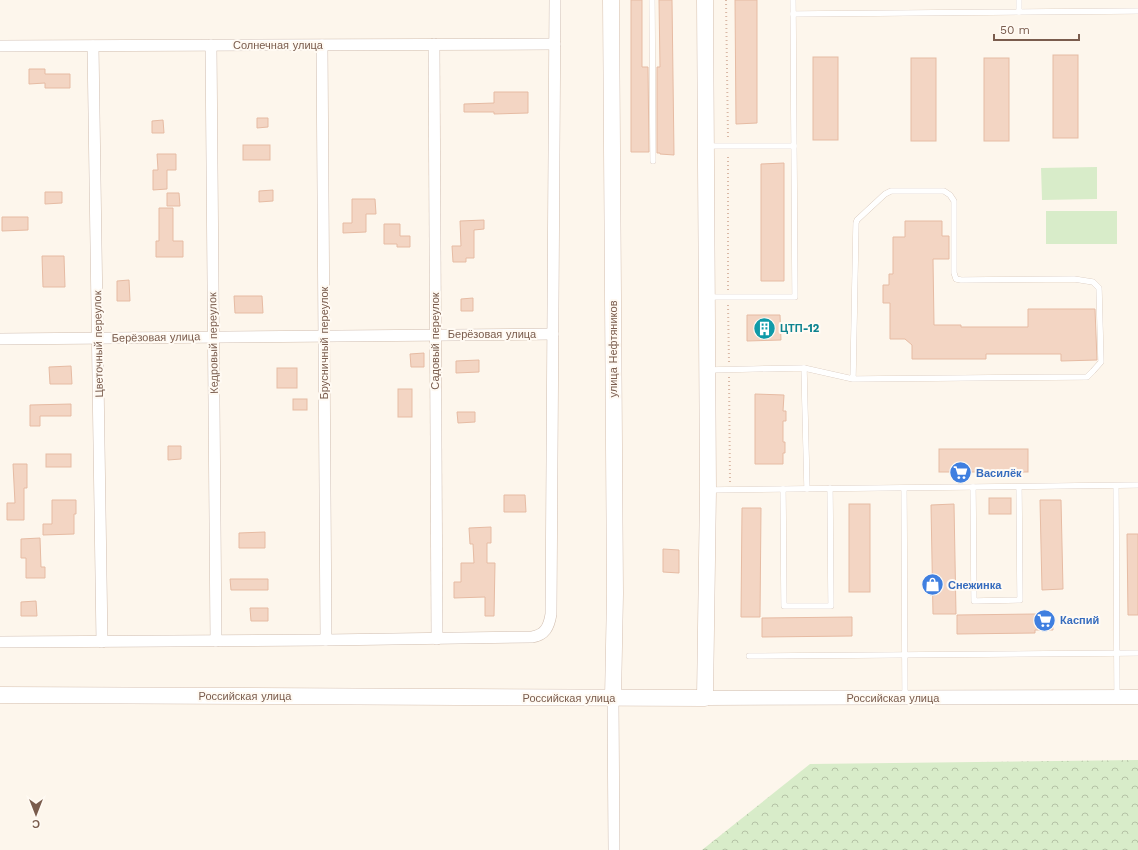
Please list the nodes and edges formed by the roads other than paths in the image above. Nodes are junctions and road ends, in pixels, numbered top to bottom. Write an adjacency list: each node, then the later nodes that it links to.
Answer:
1 (555, 0): 11 (street)
2 (611, 0): 50 (main road, улица Нефтяников)
3 (652, 0): 18 (lane)
4 (705, 0): 16 (main road)
5 (793, 0): 9 (lane)
6 (1019, 0): 8 (lane)
7 (1138, 11): 8 (lane)
8 (1019, 12): 9 (lane)
9 (794, 14): 17 (lane)
10 (434, 44): 11 (street, Солнечная улица); 13 (street, Солнечная улица); 21 (street, Садовый переулок)
11 (555, 44): 20 (street)
12 (211, 45): 13 (street, Солнечная улица); 15 (street, Солнечная улица); 23 (street, Кедровый переулок)
13 (322, 45): 22 (street, Брусничный переулок)
14 (0, 46): 15 (street, Солнечная улица)
15 (93, 46): 24 (street, Цветочный переулок)
16 (706, 146): 17 (lane); 19 (main road)
17 (794, 146): 19 (lane)
18 (653, 161)
19 (706, 297): 27 (main road)
20 (553, 334): 21 (street, Берёзовая улица); 38 (street)
21 (435, 335): 22 (street, Берёзовая улица); 38 (street, Садовый переулок)
22 (324, 336): 23 (street, Берёзовая улица); 39 (street, Брусничный переулок)
23 (213, 337): 24 (street, Берёзовая улица); 40 (street, Кедровый переулок)
24 (98, 338): 25 (street, Берёзовая улица); 42 (street, Цветочный переулок)
25 (0, 339)
26 (804, 368): 27 (lane); 28 (lane); 36 (lane)
27 (707, 370): 37 (main road)
28 (852, 379): 28 (lane)
29 (1138, 485): 31 (lane)
30 (1019, 486): 31 (lane); 32 (lane); 32 (lane)
31 (1116, 486): 43 (lane)
32 (973, 487): 34 (lane)
33 (830, 488): 34 (lane); 35 (lane); 36 (lane)
34 (904, 488): 46 (lane)
35 (783, 489): 36 (lane); 37 (lane)
36 (807, 489)
37 (708, 490): 51 (main road)
38 (437, 638): 39 (street)
39 (326, 640): 40 (street)
40 (216, 641): 42 (street)
41 (0, 642): 42 (street)
42 (102, 642)
43 (1116, 653): 44 (lane); 46 (lane); 48 (lane)
44 (1138, 653)
45 (749, 656): 46 (lane)
46 (905, 656): 52 (lane)
47 (0, 696): 50 (main road, Российская улица)
48 (1117, 697): 49 (street, Российская улица); 52 (street, Российская улица)
49 (1138, 697)
50 (613, 698): 51 (main road, Российская улица); 53 (street)
51 (705, 698): 52 (street, Российская улица)
52 (905, 698)
53 (614, 850)

